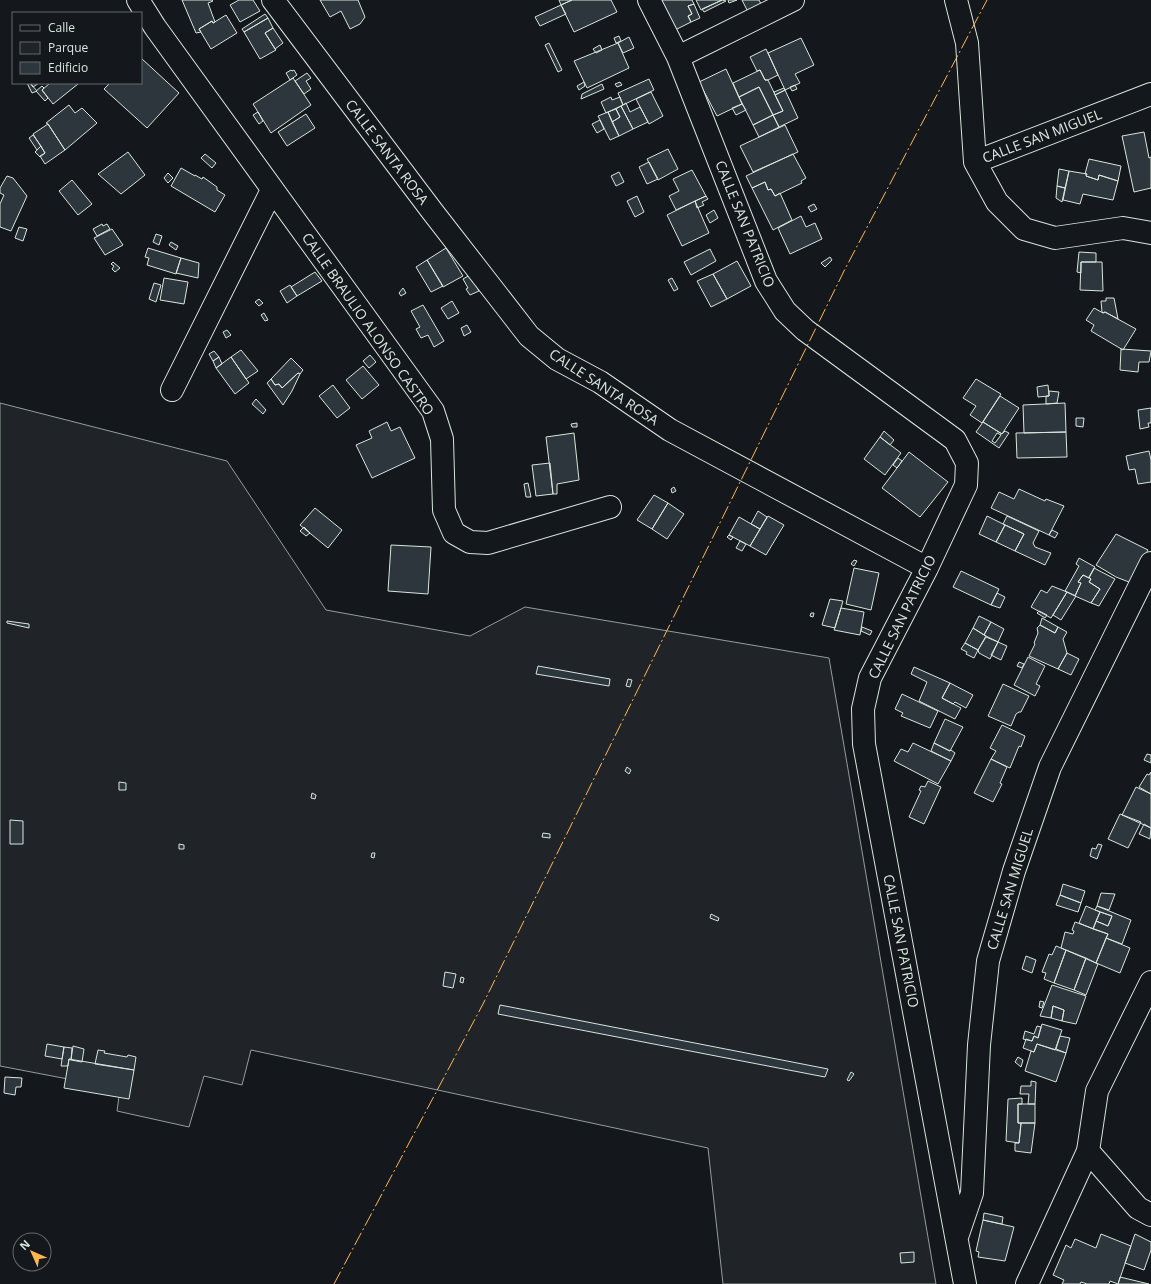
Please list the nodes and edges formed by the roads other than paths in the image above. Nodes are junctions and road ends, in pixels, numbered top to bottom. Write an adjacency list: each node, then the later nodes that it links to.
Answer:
1 (138, 0): 9 (street, CALLE BRAULIO ALONSO CASTRO)
2 (273, 0): 14 (street, CALLE SANTA ROSA)
3 (649, 0): 6 (street, CALLE SAN PATRICIO)
4 (793, 0): 6 (street)
5 (956, 0): 8 (street)
6 (678, 56): 14 (street, CALLE SAN PATRICIO)
7 (1151, 94): 8 (street, CALLE SAN MIGUEL)
8 (975, 162): 10 (street, CALLE SAN MIGUEL)
9 (272, 190): 11 (street); 12 (street, CALLE BRAULIO ALONSO CASTRO)
10 (1151, 233)
11 (172, 390)
12 (610, 507)
13 (1151, 563): 18 (street, CALLE SAN MIGUEL)
14 (926, 568): 18 (street, CALLE SAN PATRICIO)
15 (1151, 982): 16 (street)
16 (1088, 1151): 17 (street); 20 (street)
17 (1151, 1215)
18 (956, 1238): 19 (street, CALLE SAN PATRICIO)
19 (965, 1284)
20 (1027, 1284)

